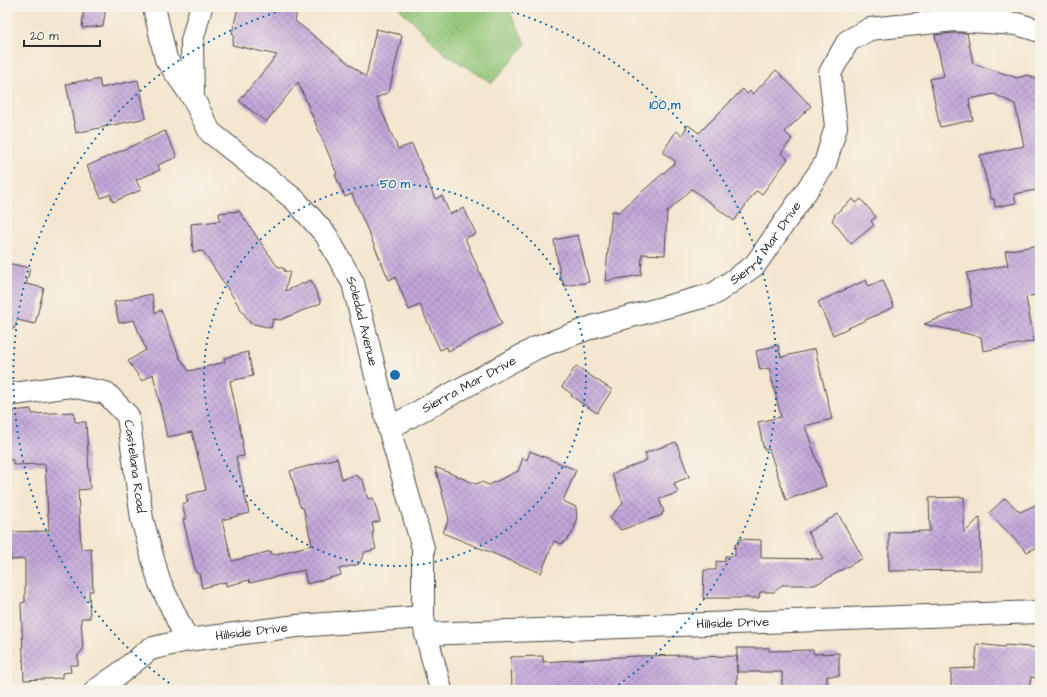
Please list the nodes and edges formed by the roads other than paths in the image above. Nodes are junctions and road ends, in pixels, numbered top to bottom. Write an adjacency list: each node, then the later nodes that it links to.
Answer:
1 (154, 7): 4 (street)
2 (201, 7): 4 (street, Soledad Avenue)
3 (1040, 31): 6 (street, Sierra Mar Drive)
4 (192, 98): 6 (street, Soledad Avenue)
5 (7, 395): 9 (street, Castellana Road)
6 (389, 428): 8 (street, Soledad Avenue)
7 (1040, 612): 8 (street, Hillside Drive)
8 (424, 625): 9 (street, Hillside Drive); 11 (street, Soledad Avenue)
9 (187, 640): 10 (street, Hillside Drive)
10 (96, 690)
11 (441, 690)

